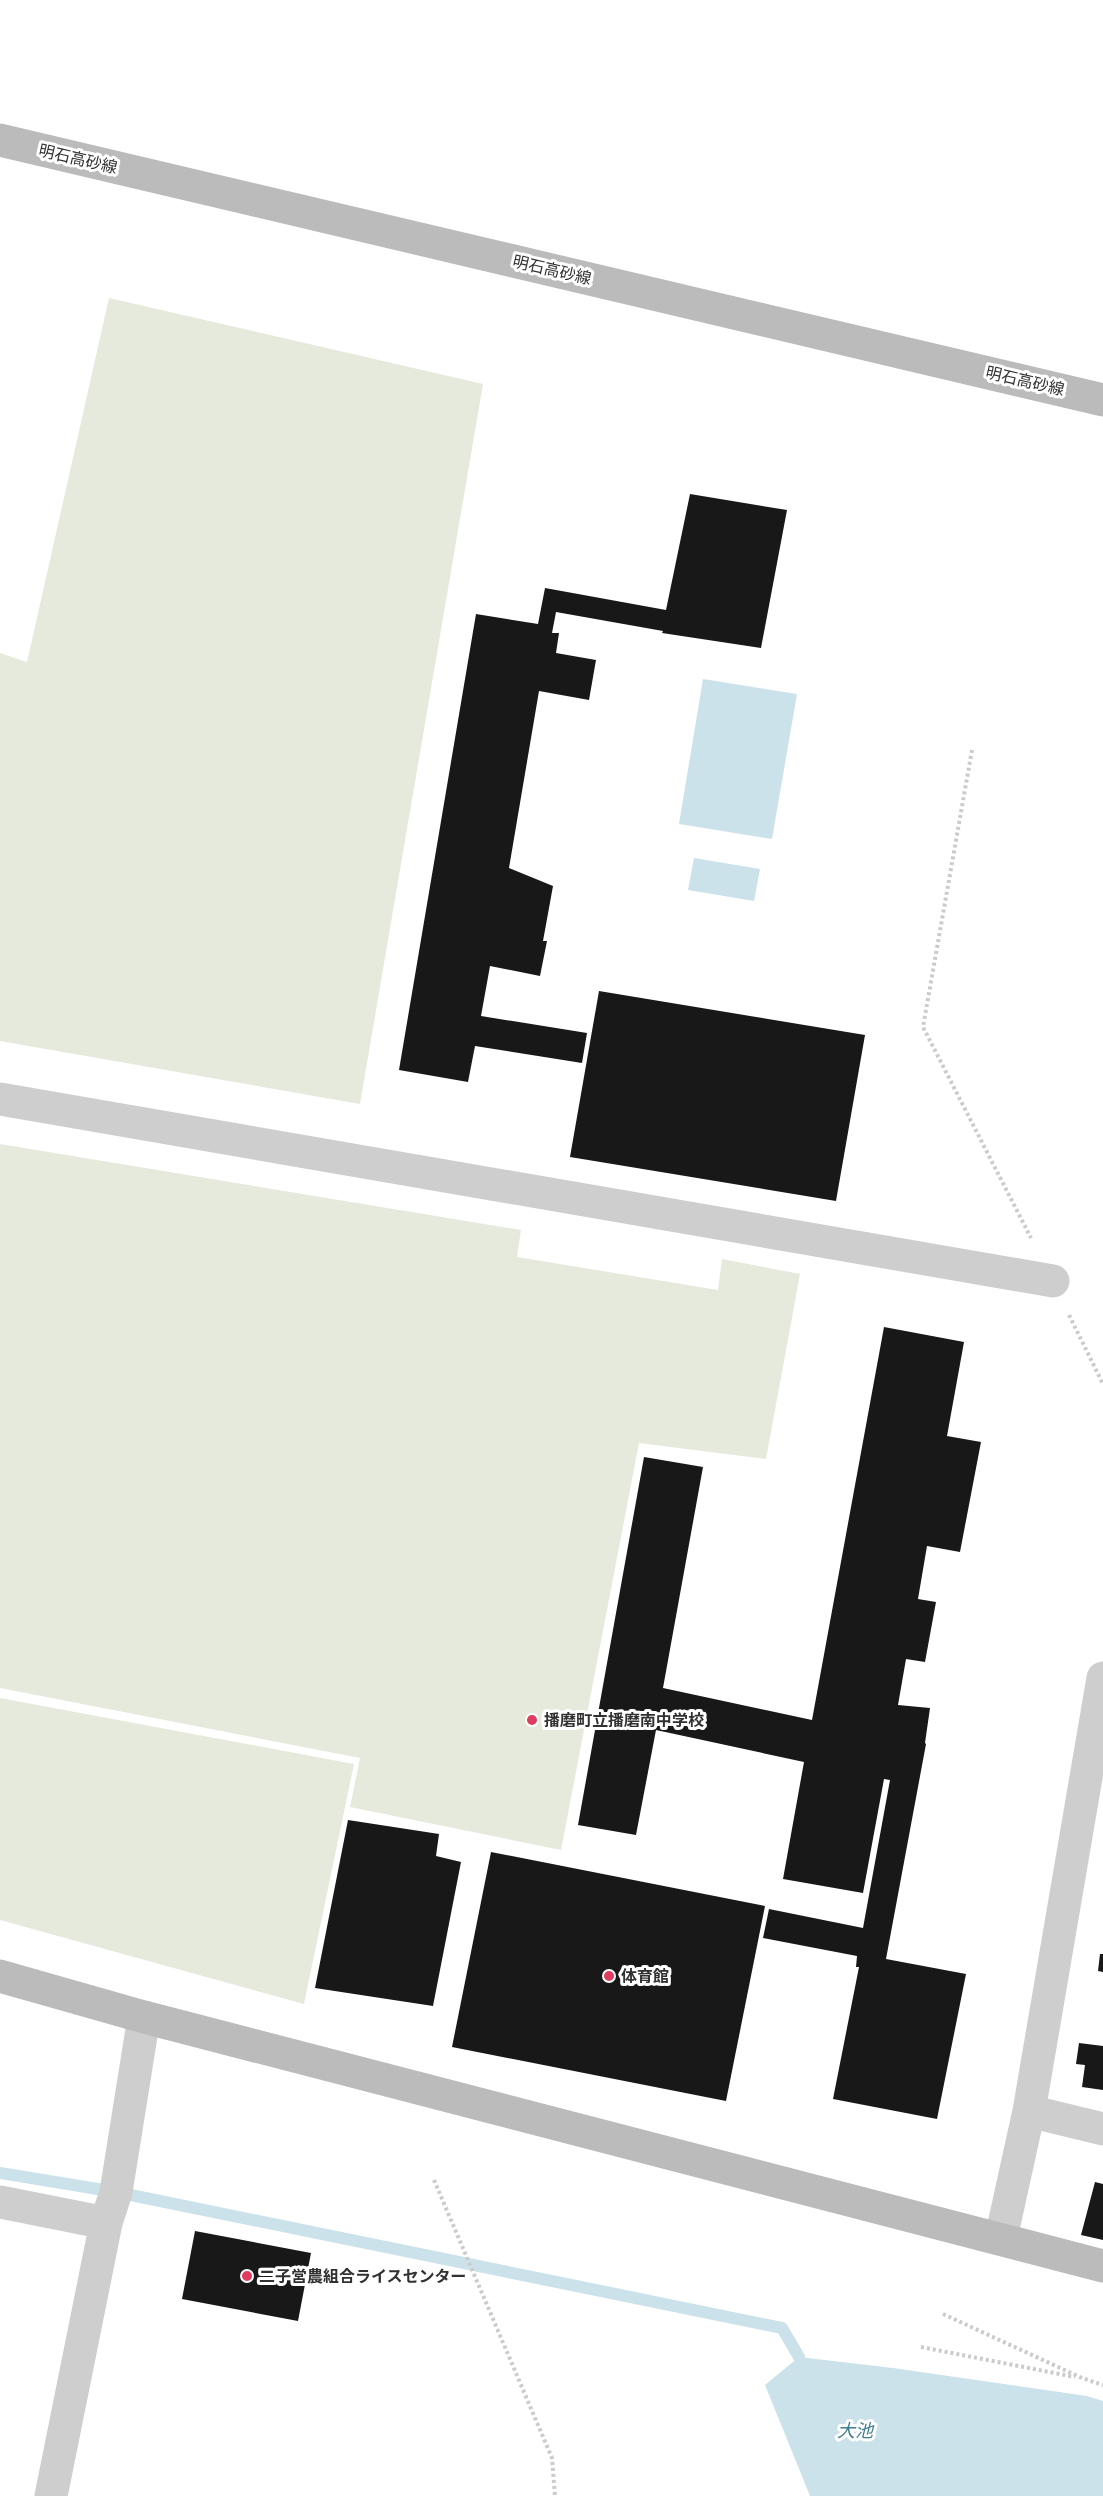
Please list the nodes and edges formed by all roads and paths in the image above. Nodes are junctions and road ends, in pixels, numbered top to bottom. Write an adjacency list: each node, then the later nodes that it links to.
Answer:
1 (0, 140): 2 (street, 明石高砂線)
2 (1103, 400)
3 (972, 750): 5 (path)
4 (0, 1099): 5 (street)
5 (1053, 1281): 6 (path)
6 (1103, 1384)
7 (1103, 1678): 10 (street)
8 (0, 1976): 9 (street)
9 (144, 2017): 14 (street); 15 (street)
10 (1029, 2111): 11 (street); 15 (street)
11 (1103, 2129)
12 (434, 2180): 22 (path)
13 (0, 2202): 14 (street)
14 (106, 2223): 21 (street)
15 (1001, 2238): 16 (street)
16 (1103, 2266)
17 (943, 2314): 19 (path)
18 (921, 2347): 19 (path)
19 (1082, 2378): 20 (path)
20 (1103, 2385)
21 (51, 2496)
22 (555, 2496)

